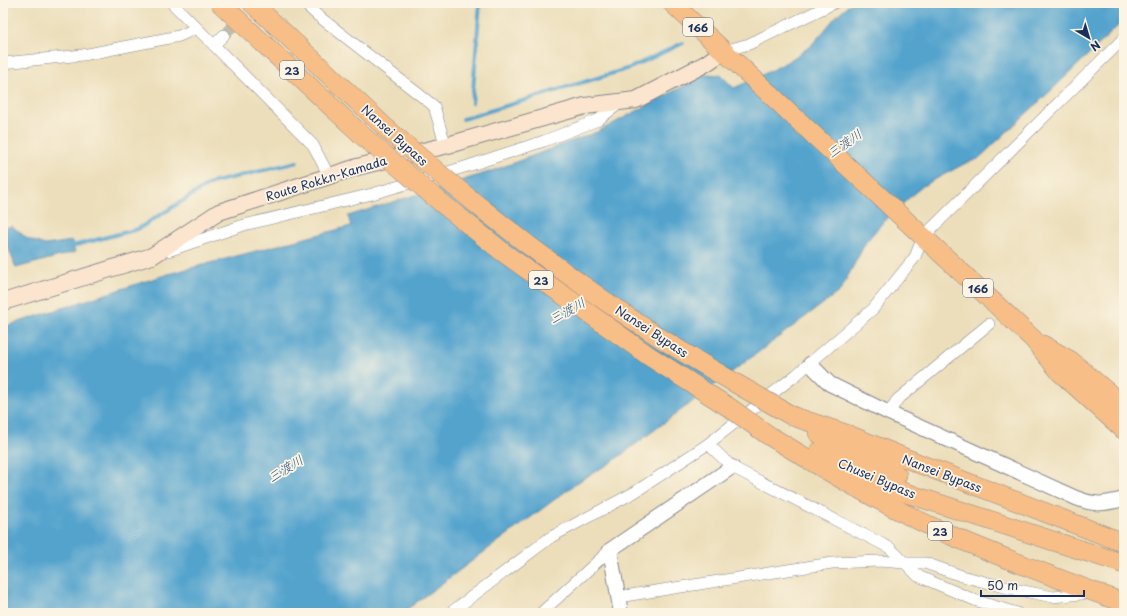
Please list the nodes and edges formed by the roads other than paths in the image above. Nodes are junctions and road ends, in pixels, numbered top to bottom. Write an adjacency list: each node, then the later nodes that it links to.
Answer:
1 (172, 3): 7 (street)
2 (220, 3): 23 (highway, Nansei Bypass / 23, bridge)
3 (252, 3): 25 (highway, Nansei Bypass / 23, bridge)
4 (304, 3): 14 (street)
5 (672, 3): 11 (highway, 166)
6 (834, 3): 11 (street)
7 (197, 28): 10 (street); 12 (street)
8 (224, 35): 10 (street)
9 (1124, 38): 16 (street)
10 (214, 45): 15 (street)
11 (724, 51): 13 (main road, Route Rokkn-Kamada); 16 (highway, 166)
12 (3, 63)
13 (620, 103): 14 (main road, Route Rokkn-Kamada); 17 (street)
14 (448, 145): 15 (main road, Route Rokkn-Kamada)
15 (329, 176): 17 (main road, Route Rokkn-Kamada)
16 (923, 237): 20 (highway, 166); 21 (street)
17 (152, 256): 18 (main road, Route Rokkn-Kamada)
18 (3, 302)
19 (989, 324): 24 (street)
20 (1033, 339): 22 (highway, 166); 26 (highway, 166)
21 (810, 364): 24 (street); 28 (street)
22 (1124, 406)
23 (730, 408): 27 (highway, Chusei Bypass / 23, bridge)
24 (889, 413): 30 (street)
25 (792, 416): 31 (highway, Chusei Bypass / 23); 32 (highway, Nansei Bypass / 23)
26 (1124, 430)
27 (772, 432): 31 (highway, Chusei Bypass / 23); 36 (highway, 23)
28 (708, 444): 29 (street); 39 (street)
29 (732, 467): 33 (street); 34 (street)
30 (1124, 499)
31 (1030, 533): 35 (highway, Chusei Bypass / 23)
32 (1124, 543)
33 (610, 550): 37 (street); 40 (street)
34 (905, 563): 36 (street); 37 (street); 42 (street)
35 (1124, 564)
36 (1096, 592): 38 (highway, 23)
37 (618, 597): 41 (street)
38 (1124, 603)
39 (450, 613)
40 (541, 613)
41 (621, 613)
42 (1017, 613)

